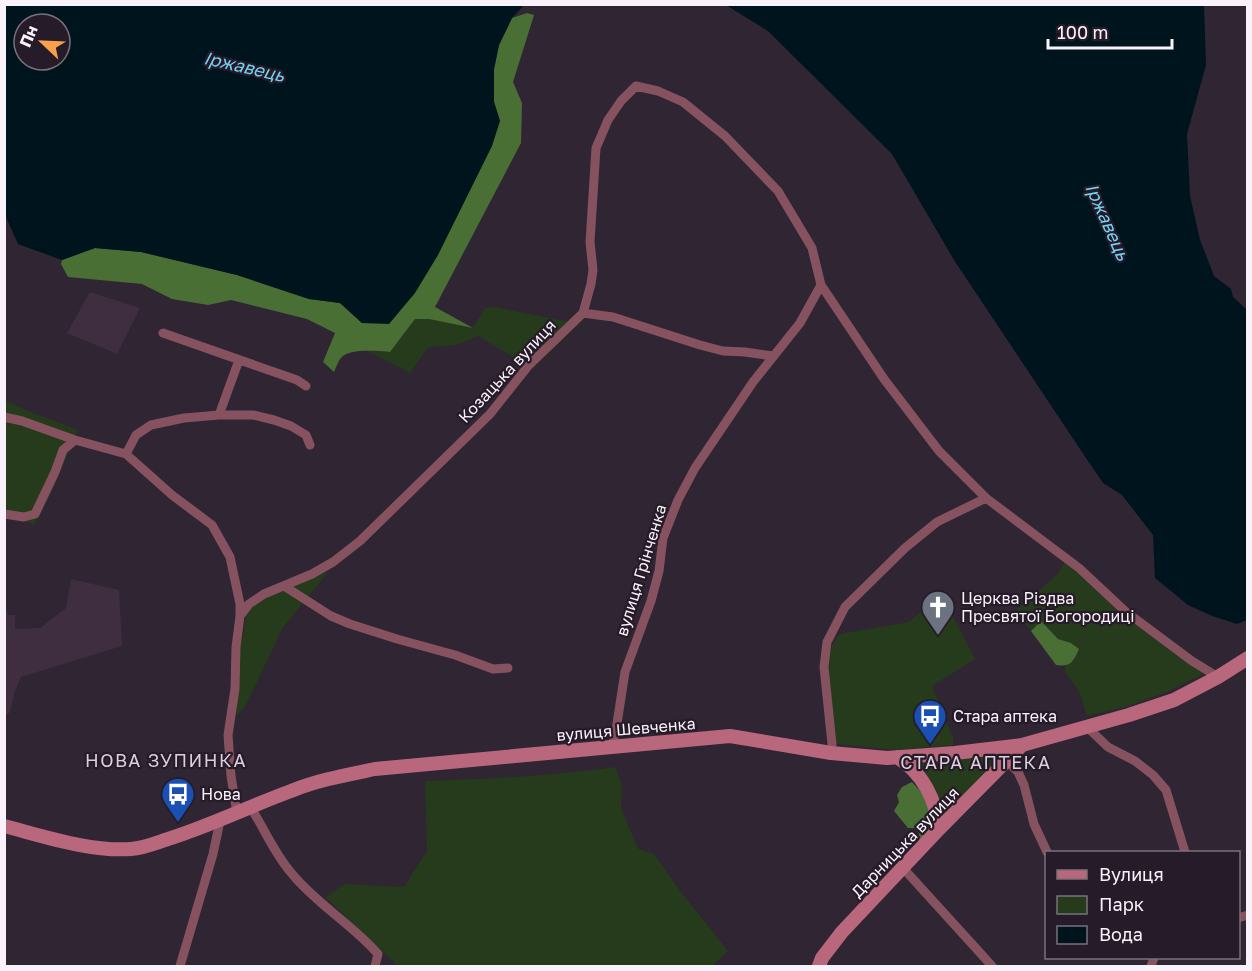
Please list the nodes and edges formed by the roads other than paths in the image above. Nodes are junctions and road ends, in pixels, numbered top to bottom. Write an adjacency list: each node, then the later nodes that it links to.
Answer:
1 (821, 285): 2 (street); 4 (street, вулиця Грінченка); 12 (street)
2 (583, 313): 4 (street); 14 (street, Козацька вулиця)
3 (163, 333): 5 (street)
4 (772, 356): 21 (street, вулиця Грінченка)
5 (239, 360): 6 (street); 7 (street)
6 (306, 386)
7 (219, 415): 10 (street); 11 (street)
8 (4, 417): 9 (street)
9 (75, 440): 11 (street); 13 (street)
10 (310, 445)
11 (126, 454): 15 (street)
12 (986, 498): 18 (street); 22 (street)
13 (4, 514)
14 (284, 586): 15 (street, Козацька вулиця); 17 (street)
15 (240, 616): 25 (street)
16 (1248, 658): 18 (street, вулиця Шевченка)
17 (508, 668)
18 (1218, 677): 19 (street, вулиця Шевченка)
19 (1087, 727): 20 (street, вулиця Шевченка); 30 (street)
20 (1022, 745): 23 (street, вулиця Шевченка); 24 (street, Дарницька вулиця)
21 (612, 747): 22 (street, вулиця Шевченка); 25 (street, вулиця Шевченка)
22 (831, 753): 23 (street, вулиця Шевченка)
23 (897, 757): 28 (street)
24 (1007, 761): 28 (street, Дарницька вулиця); 29 (street)
25 (244, 810): 26 (street, вулиця Шевченка); 33 (street)
26 (220, 821): 27 (street, вулиця Шевченка); 32 (street)
27 (4, 826)
28 (939, 829): 31 (street, Дарницька вулиця)
29 (1047, 851)
30 (1185, 851)
31 (903, 868): 34 (street, Дарницька вулиця); 35 (street)
32 (180, 966)
33 (375, 966)
34 (819, 966)
35 (992, 966)

